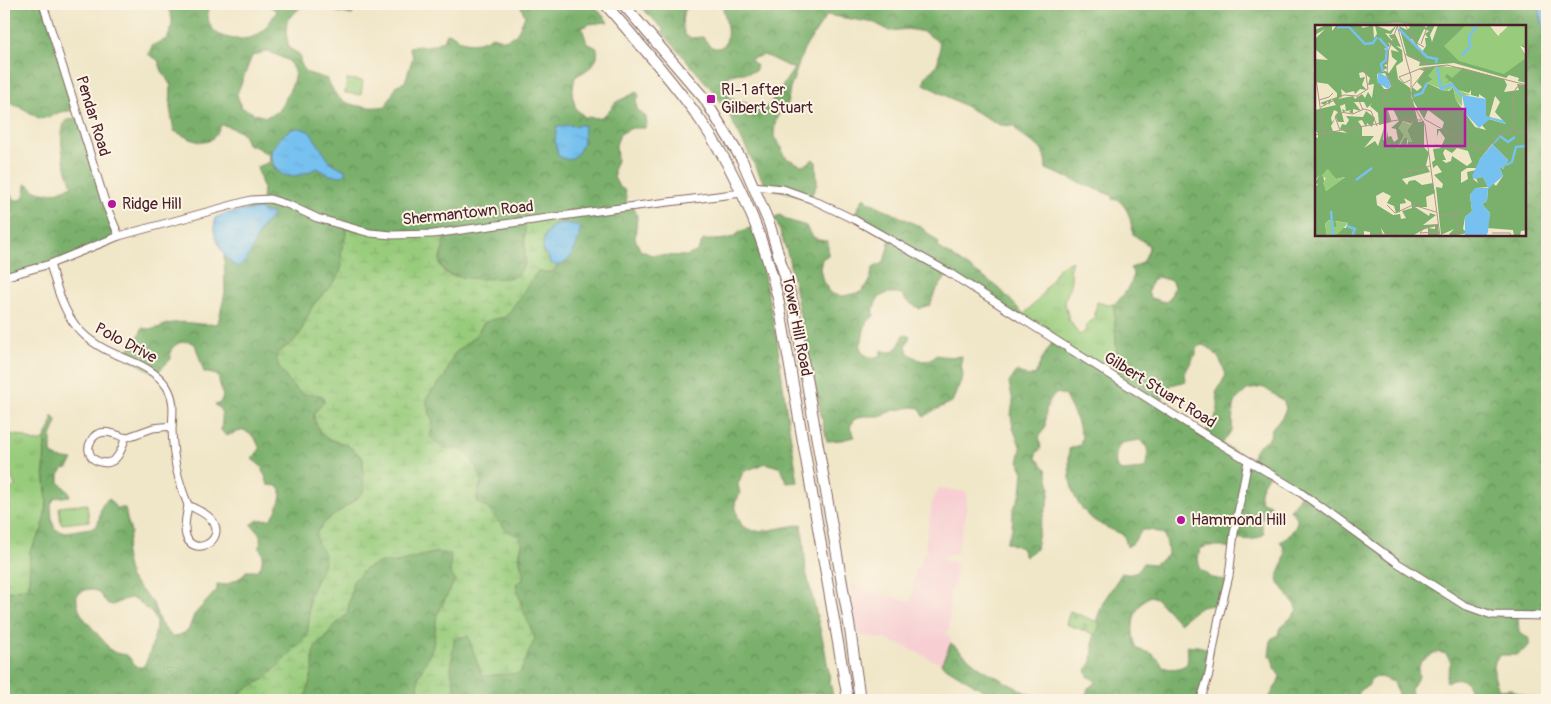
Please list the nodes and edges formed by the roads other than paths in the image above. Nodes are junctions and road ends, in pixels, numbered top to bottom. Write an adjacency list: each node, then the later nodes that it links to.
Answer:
1 (43, 4): 6 (street, Pendar Road)
2 (605, 4): 5 (highway, Tower Hill Road)
3 (623, 4): 4 (highway, Tower Hill Road)
4 (753, 186): 11 (street, Gilbert Stuart Road); 18 (highway, Tower Hill Road)
5 (742, 194): 6 (street, Shermantown Road); 13 (highway, Tower Hill Road)
6 (119, 236): 7 (street, Shermantown Road)
7 (50, 264): 8 (street, Shermantown Road); 9 (street, Polo Drive)
8 (4, 277)
9 (172, 426): 10 (street); 12 (street, Polo Drive)
10 (125, 438): 10 (street)
11 (1248, 461): 14 (street, Gilbert Stuart Road); 15 (street)
12 (188, 505): 12 (street, Polo Drive)
13 (821, 546): 16 (highway, Tower Hill Road); 17 (highway)
14 (1547, 616)
15 (1201, 699)
16 (848, 700)
17 (853, 700)
18 (860, 700)

